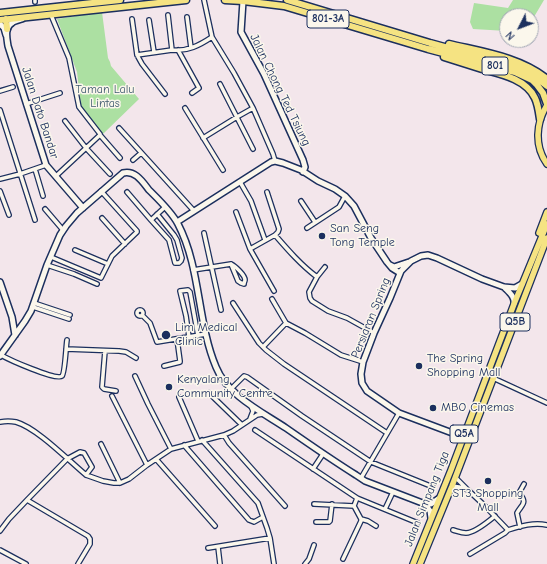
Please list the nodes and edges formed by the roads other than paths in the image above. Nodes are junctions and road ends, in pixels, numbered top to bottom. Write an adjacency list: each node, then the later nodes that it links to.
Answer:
1 (120, 0): 7 (highway)
2 (186, 0): 8 (highway)
3 (204, 0): 17 (street)
4 (225, 0): 6 (highway, 801-3A)
5 (287, 0): 18 (highway)
6 (243, 1): 18 (highway, 801-3A); 50 (street, Jalan Chong Ted Tsiung)
7 (0, 13)
8 (51, 15): 10 (highway); 42 (street)
9 (168, 15): 21 (street)
10 (30, 17): 12 (highway); 16 (street)
11 (187, 17): 20 (street)
12 (2, 19): 16 (highway)
13 (132, 19): 24 (street)
14 (149, 20): 23 (street)
15 (0, 24): 16 (street, Jalan Dato Bandar)
16 (7, 32): 33 (street, Jalan Dato Bandar)
17 (212, 37): 20 (street); 36 (street)
18 (416, 42): 19 (highway, 801-3A); 25 (highway); 39 (highway)
19 (429, 46): 27 (highway, 801); 34 (highway, 801)
20 (191, 48): 22 (street)
21 (172, 50): 22 (street); 23 (street)
22 (178, 50): 31 (street)
23 (154, 52): 24 (street)
24 (137, 55): 32 (street)
25 (547, 80)
26 (220, 84): 38 (street)
27 (547, 86)
28 (13, 87): 29 (street)
29 (0, 91)
30 (60, 93): 33 (street)
31 (192, 93)
32 (165, 94)
33 (26, 104): 52 (street, Jalan Dato Bandar)
34 (547, 105): 39 (main road)
35 (185, 108): 43 (street)
36 (253, 108): 38 (street); 49 (street)
37 (0, 110): 56 (street)
38 (237, 117): 43 (street); 45 (street)
39 (540, 119): 51 (main road)
40 (65, 121): 44 (street)
41 (119, 128): 46 (street)
42 (100, 135): 44 (street); 47 (street)
43 (203, 138): 54 (street)
44 (86, 148): 57 (street); 58 (street)
45 (253, 149)
46 (141, 153): 48 (street); 72 (street)
47 (120, 158)
48 (133, 160)
49 (275, 161): 55 (street); 61 (street)
50 (304, 163): 55 (street, Jalan Chong Ted Tsiung); 59 (street)
51 (547, 164)
52 (46, 165): 53 (street); 58 (street, Jalan Dato Bandar)
53 (35, 168): 56 (street); 66 (street)
54 (223, 170)
55 (302, 171): 59 (street)
56 (20, 174): 60 (street); 78 (street)
57 (110, 174)
58 (56, 176): 70 (street, Jalan Dato Bandar)
59 (314, 178): 67 (street)
60 (0, 179)
61 (240, 182): 72 (street); 88 (street)
62 (0, 190): 76 (street)
63 (102, 191): 69 (street); 70 (street); 89 (street)
64 (127, 192): 79 (street)
65 (267, 192): 86 (street)
66 (43, 196)
67 (345, 196): 81 (street); 99 (street)
68 (301, 201): 81 (street)
69 (165, 207): 75 (street); 80 (street)
70 (83, 208): 84 (street)
71 (45, 210): 84 (street)
72 (194, 212): 80 (street)
73 (236, 212): 91 (street)
74 (547, 212): 104 (main road, Q5A)
75 (157, 214): 79 (street); 79 (street)
76 (9, 215)
77 (102, 218): 89 (street)
78 (35, 220)
79 (151, 220)
80 (177, 222): 102 (street)
81 (316, 222): 83 (street)
82 (547, 224): 98 (main road)
83 (307, 228)
84 (63, 230): 93 (street)
85 (204, 232): 100 (street)
86 (275, 235): 88 (street); 105 (street)
87 (547, 238): 98 (main road)
88 (265, 240): 91 (street)
89 (125, 244): 95 (street)
90 (547, 248): 104 (main road, Q5B)
91 (250, 249): 111 (street)
92 (75, 250): 95 (street)
93 (51, 257): 95 (street); 97 (street)
94 (411, 261): 99 (street); 103 (street); 109 (street)
95 (108, 264)
96 (231, 264): 96 (street); 100 (street)
97 (47, 265): 107 (street); 115 (street)
98 (534, 265): 104 (main road, Jalan Simpang Tiga / Q5A)
99 (390, 266): 103 (street); 110 (street)
100 (212, 267): 102 (street); 116 (street)
101 (325, 267): 105 (street)
102 (194, 270): 123 (street)
103 (400, 273): 110 (street, Persiaran Spring)
104 (530, 275): 108 (main road, Jalan Simpang Tiga / Q5A); 137 (main road, Jalan Simpang Tiga / Q5B)
105 (317, 277): 122 (street)
106 (0, 282): 118 (street)
107 (97, 284)
108 (522, 284): 109 (street); 114 (main road, Jalan Simpang Tiga / Q5A)
109 (504, 287): 114 (street)
110 (394, 289): 122 (street, Persiaran Spring)
111 (274, 291)
112 (272, 299): 121 (street)
113 (233, 303): 129 (street)
114 (514, 304): 150 (main road, Jalan Simpang Tiga / Q5A)
115 (34, 305): 119 (street); 120 (street)
116 (221, 310)
117 (142, 315): 127 (street)
118 (12, 317): 120 (street); 124 (street)
119 (69, 317)
120 (25, 321): 124 (street)
121 (286, 324): 129 (street); 134 (street)
122 (374, 333): 134 (street, Persiaran Spring)
123 (206, 334): 125 (street); 138 (street)
124 (15, 335): 132 (street)
125 (198, 336): 126 (street); 126 (street)
126 (190, 337): 127 (street)
127 (177, 339): 135 (street)
128 (67, 340): 130 (street)
129 (263, 347): 152 (street)
130 (66, 349): 131 (street); 132 (street)
131 (105, 351): 133 (street); 139 (street)
132 (0, 356)
133 (136, 358)
134 (363, 362): 145 (street, Persiaran Spring)
135 (164, 366)
136 (135, 376): 159 (street)
137 (493, 378): 144 (street); 167 (main road, Jalan Simpang Tiga / Q5B)
138 (231, 389): 143 (street); 163 (street)
139 (116, 391)
140 (209, 393): 149 (street)
141 (112, 396): 164 (street)
142 (179, 397): 155 (street)
143 (249, 403): 146 (street); 147 (street)
144 (547, 403)
145 (399, 413): 152 (street); 153 (street, Persiaran Spring)
146 (266, 415): 147 (street); 160 (street)
147 (248, 421): 149 (street)
148 (0, 422): 162 (street)
149 (242, 426): 154 (street)
150 (466, 428): 153 (street); 156 (main road, Jalan Simpang Tiga / Q5A)
151 (255, 430): 165 (street)
152 (387, 433): 163 (street)
153 (455, 434): 156 (street)
154 (224, 435): 155 (street); 181 (street)
155 (200, 440): 158 (street); 185 (street)
156 (461, 443): 176 (main road, Jalan Simpang Tiga / Q5A)
157 (101, 444): 169 (street)
158 (184, 445): 159 (street); 185 (street)
159 (171, 449): 161 (street)
160 (324, 454): 165 (street); 168 (street)
161 (156, 458): 164 (street); 191 (street)
162 (67, 459): 166 (street); 166 (street); 177 (street)
163 (371, 462): 168 (street); 171 (street)
164 (147, 465): 169 (street)
165 (313, 469): 175 (street)
166 (86, 475): 169 (street)
167 (455, 477): 172 (main road, Jalan Simpang Tiga / Q5B); 173 (street)
168 (361, 478): 174 (street)
169 (120, 483)
170 (524, 484): 193 (street)
171 (433, 486)
172 (452, 486): 173 (street); 210 (main road, Jalan Simpang Tiga / Q5B)
173 (468, 490): 184 (street)
174 (392, 492): 180 (street); 183 (street)
175 (357, 498): 182 (street); 183 (street)
176 (438, 499): 180 (street); 186 (main road, Jalan Simpang Tiga / Q5A)
177 (27, 500): 196 (street); 205 (street)
178 (314, 504): 179 (street)
179 (332, 504): 182 (street); 188 (street)
180 (425, 504): 186 (street)
181 (285, 506)
182 (354, 506): 187 (street)
183 (385, 509): 189 (street)
184 (495, 516): 194 (street); 195 (street)
185 (263, 517): 197 (street)
186 (431, 518): 209 (main road, Jalan Simpang Tiga / Q5A)
187 (361, 519): 192 (street); 203 (street)
188 (316, 522)
189 (418, 523)
190 (547, 525): 193 (street)
191 (216, 526)
192 (376, 526)
193 (520, 527): 195 (street)
194 (453, 530)
195 (508, 530): 202 (street)
196 (0, 531)
197 (270, 538): 199 (street); 207 (street)
198 (314, 545): 208 (street)
199 (218, 547): 200 (street); 206 (street)
200 (208, 548)
201 (0, 550): 204 (street)
202 (470, 554)
203 (344, 559)
204 (26, 564)
205 (78, 564)
206 (220, 564)
207 (274, 564)
208 (305, 564)
209 (413, 564)
210 (420, 564)

